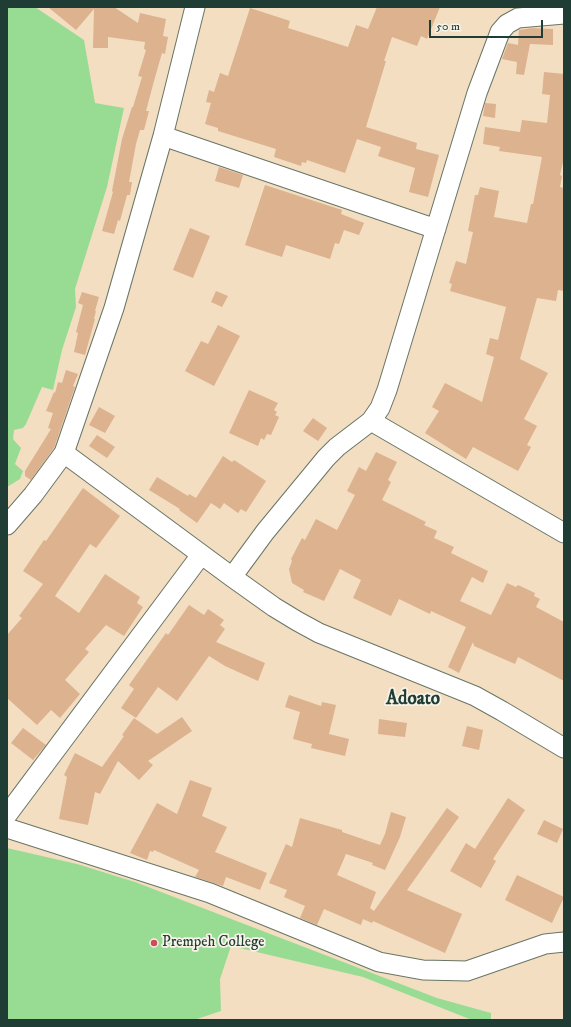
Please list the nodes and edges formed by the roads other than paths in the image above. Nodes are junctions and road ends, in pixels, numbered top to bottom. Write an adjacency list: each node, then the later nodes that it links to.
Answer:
1 (195, 7): 3 (street)
2 (564, 14): 4 (street)
3 (163, 136): 4 (street); 6 (street)
4 (436, 229): 5 (street)
5 (371, 421): 8 (street); 10 (street)
6 (64, 452): 7 (street); 9 (street)
7 (7, 525)
8 (564, 533)
9 (201, 554): 10 (street); 12 (street)
10 (232, 577): 11 (street)
11 (564, 748)
12 (7, 815)
13 (7, 828): 14 (street)
14 (564, 942)

